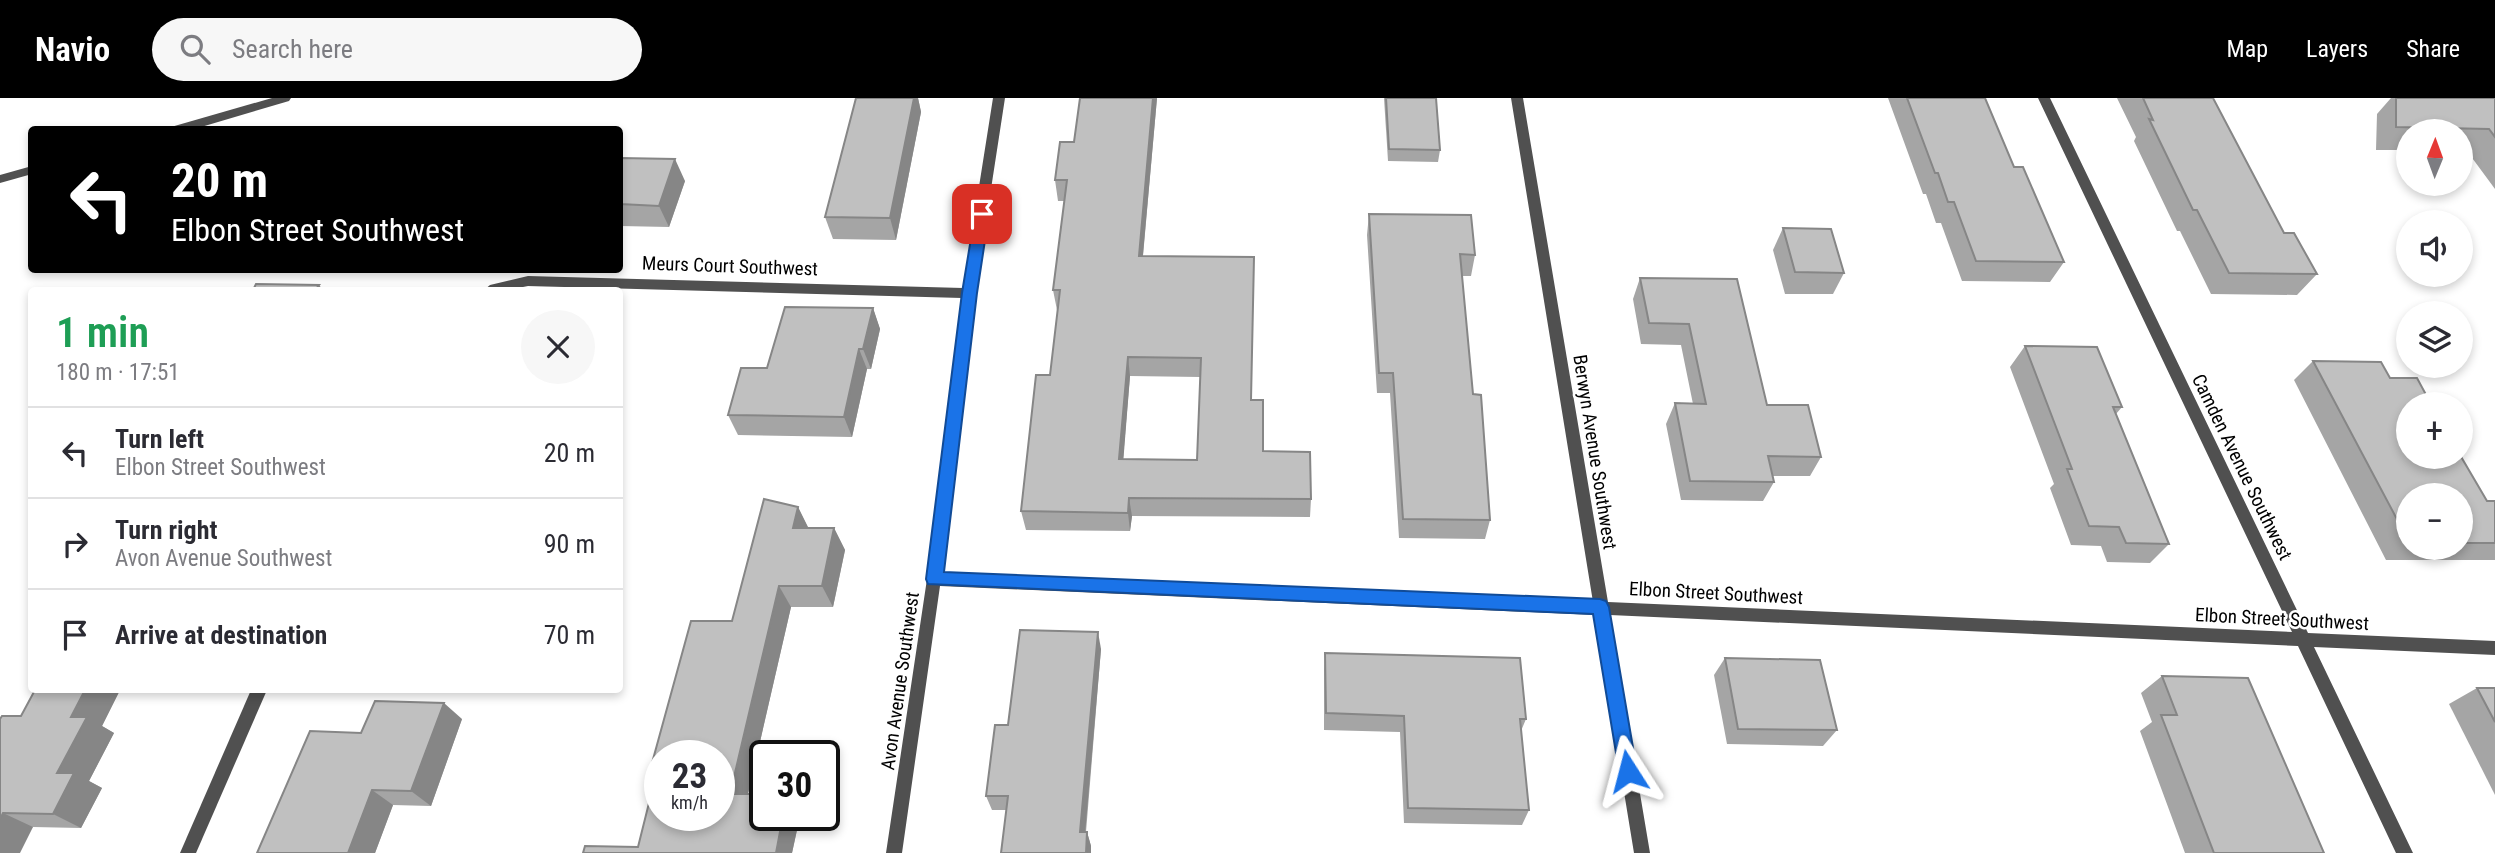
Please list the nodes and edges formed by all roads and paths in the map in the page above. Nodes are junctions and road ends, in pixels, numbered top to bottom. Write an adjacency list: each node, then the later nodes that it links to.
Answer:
1 (285, 98): 5 (street)
2 (999, 98): 9 (street, Avon Avenue Southwest)
3 (1517, 98): 11 (street, Berwyn Avenue Southwest)
4 (2044, 98): 12 (street, Camden Avenue Southwest)
5 (188, 126)
6 (28, 171): 7 (street)
7 (0, 179)
8 (503, 287): 9 (street, Meurs Court Southwest)
9 (969, 293): 10 (street, Avon Avenue Southwest)
10 (934, 579): 11 (street, Elbon Street Southwest); 16 (street, Avon Avenue Southwest)
11 (1600, 607): 12 (street, Elbon Street Southwest); 17 (street, Berwyn Avenue Southwest)
12 (2304, 639): 13 (street, Elbon Street Southwest); 18 (street, Camden Avenue Southwest)
13 (2495, 648)
14 (258, 693): 15 (street)
15 (188, 853)
16 (894, 853)
17 (1642, 853)
18 (2405, 853)

